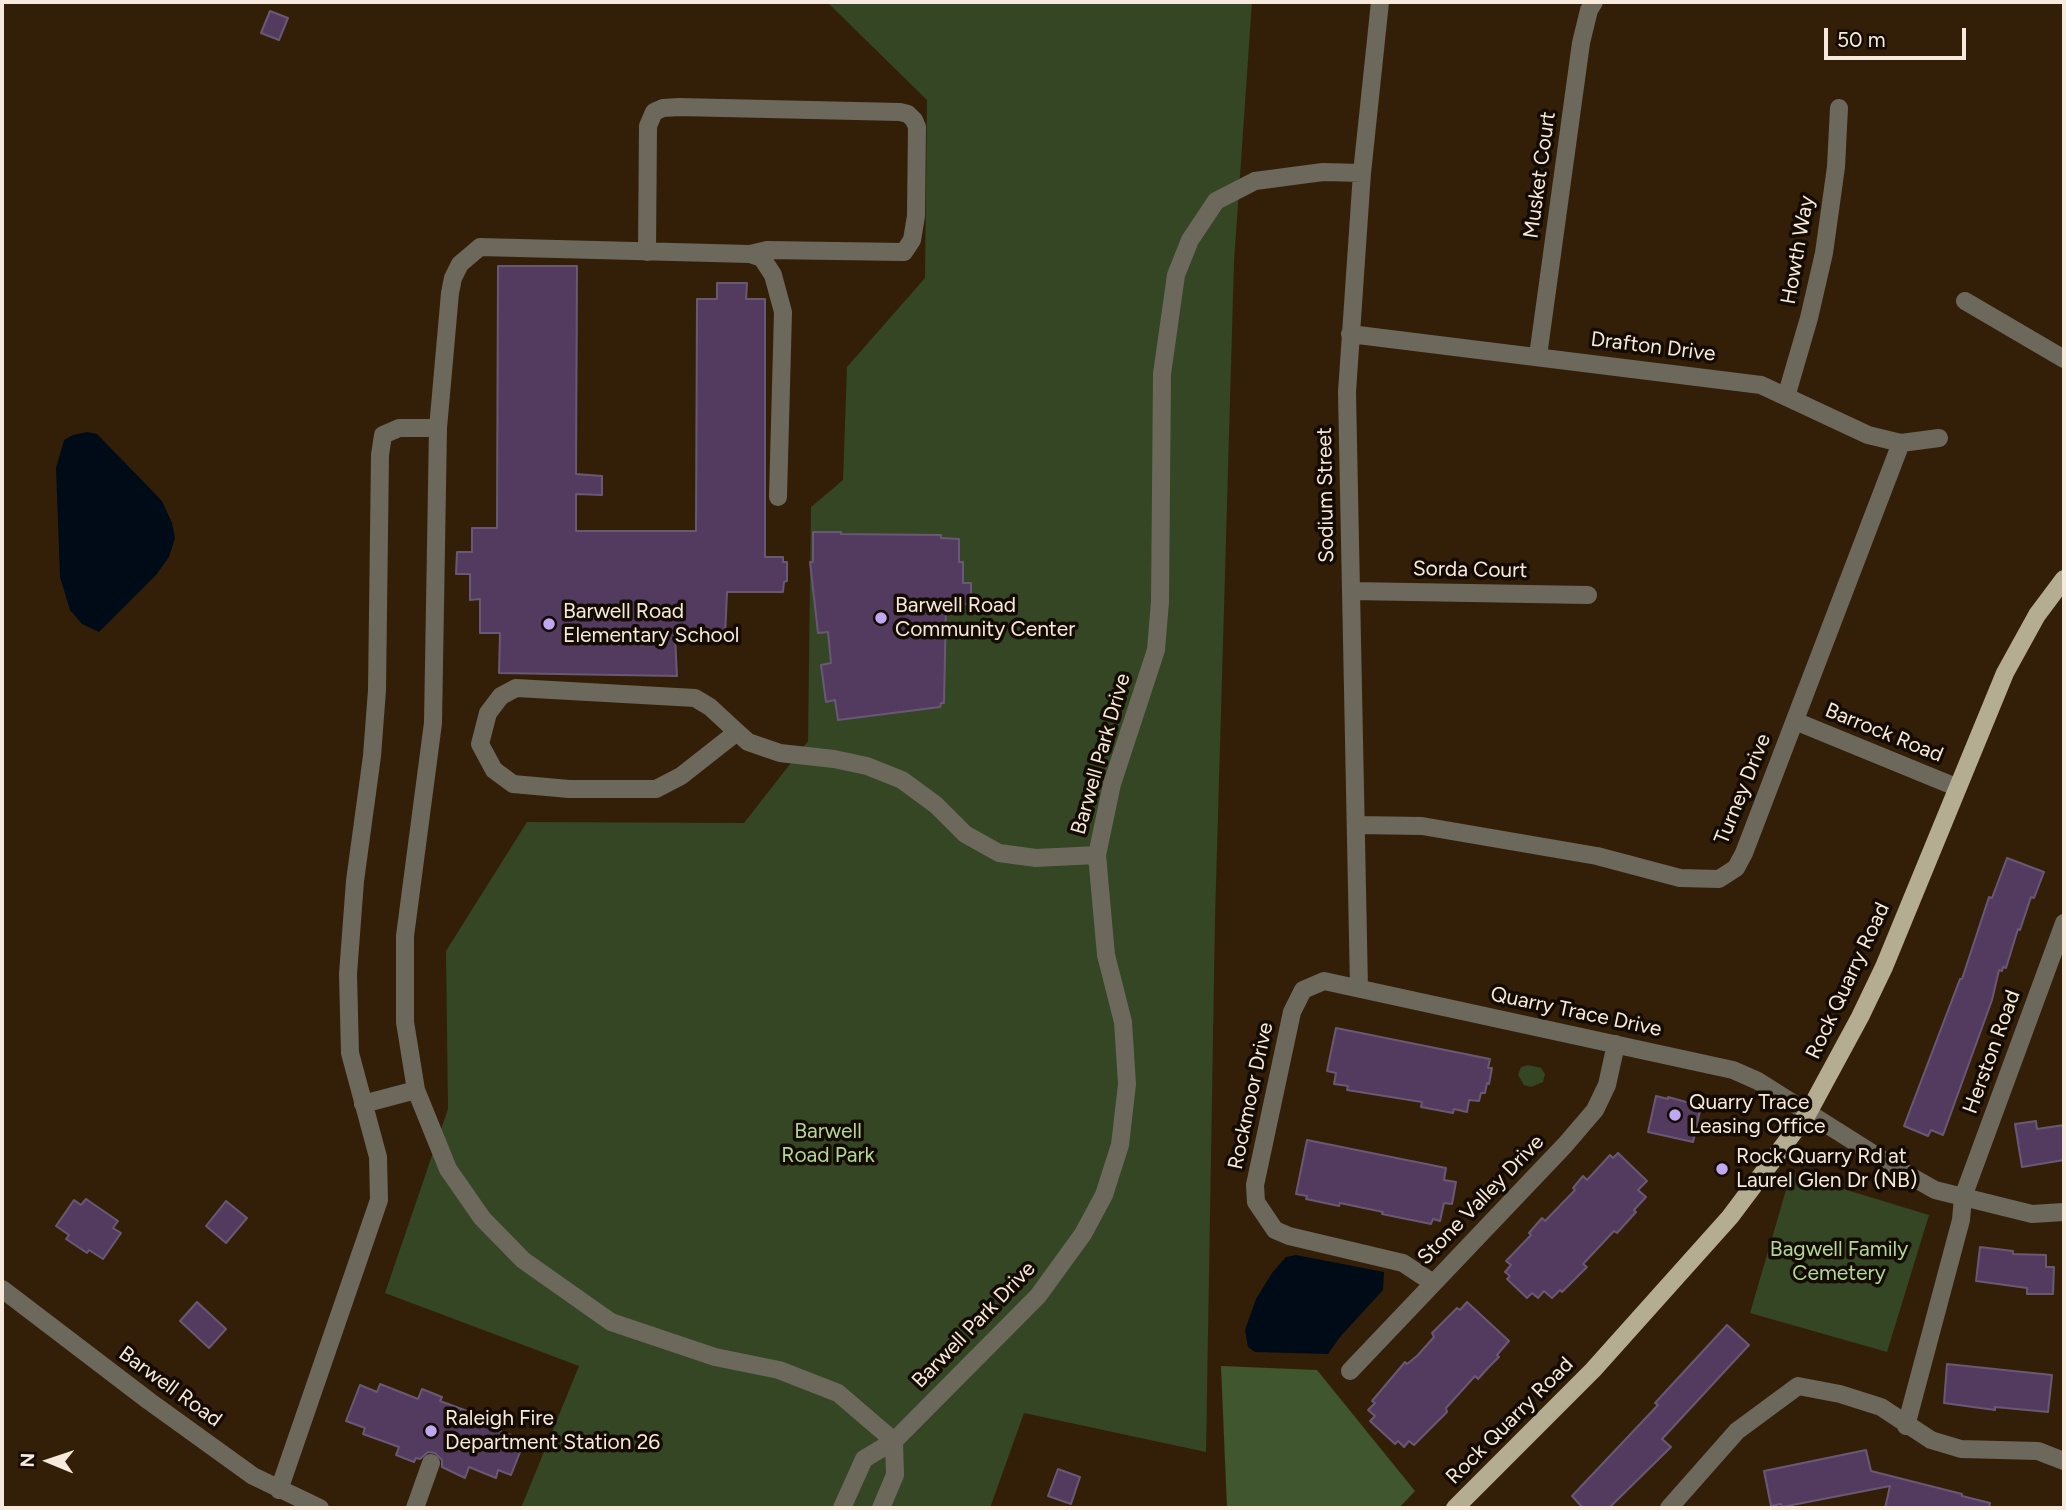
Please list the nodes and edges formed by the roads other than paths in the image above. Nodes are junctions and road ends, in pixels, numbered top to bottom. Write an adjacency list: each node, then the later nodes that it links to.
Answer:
1 (1380, 2): 4 (street, Sodium Street)
2 (1594, 2): 9 (street, Musket Court)
3 (1839, 108): 11 (street, Howth Way)
4 (1362, 173): 8 (street, Sodium Street); 23 (street, Barwell Park Drive)
5 (647, 252): 6 (street); 6 (street); 12 (street)
6 (750, 254): 15 (street)
7 (1965, 300): 10 (street)
8 (1350, 334): 9 (street, Drafton Drive); 17 (street, Sodium Street)
9 (1538, 356): 11 (street, Drafton Drive)
10 (2064, 359)
11 (1786, 397): 14 (street, Drafton Drive)
12 (438, 428): 28 (street); 29 (street)
13 (1939, 438): 14 (street, Drafton Drive)
14 (1901, 443): 19 (street, Turney Drive)
15 (778, 497)
16 (2064, 579): 21 (main road, Rock Quarry Road)
17 (1351, 591): 18 (street, Sorda Court); 22 (street, Sodium Street)
18 (1588, 595)
19 (1795, 721): 21 (street, Barrock Road); 22 (street, Turney Drive)
20 (737, 732): 20 (street); 23 (street)
21 (1956, 787): 30 (main road, Rock Quarry Road)
22 (1356, 825): 26 (street, Sodium Street)
23 (1097, 855): 37 (street, Barwell Park Drive)
24 (2064, 923): 31 (street, Herston Road)
25 (1324, 981): 26 (street, Quarry Trace Drive); 33 (street, Rockmoor Drive)
26 (1359, 988): 27 (street, Quarry Trace Drive)
27 (1616, 1044): 30 (street, Quarry Trace Drive); 33 (street, Stone Valley Drive)
28 (416, 1090): 29 (street); 37 (street)
29 (363, 1104): 40 (street)
30 (1808, 1113): 31 (street, Quarry Trace Drive); 45 (main road, Rock Quarry Road)
31 (1963, 1197): 32 (street, Quarry Trace Drive); 36 (street, Herston Road)
32 (2064, 1212)
33 (1433, 1283): 35 (street, Stone Valley Drive)
34 (2, 1289): 40 (street, Barwell Road)
35 (1350, 1371)
36 (1906, 1426): 38 (street); 46 (street)
37 (894, 1441): 43 (street, Barwell Park Drive); 44 (street)
38 (2064, 1461)
39 (431, 1463): 42 (street)
40 (279, 1490): 41 (street, Barwell Road)
41 (320, 1508)
42 (415, 1508)
43 (842, 1508)
44 (880, 1508)
45 (1455, 1508)
46 (1669, 1508)

